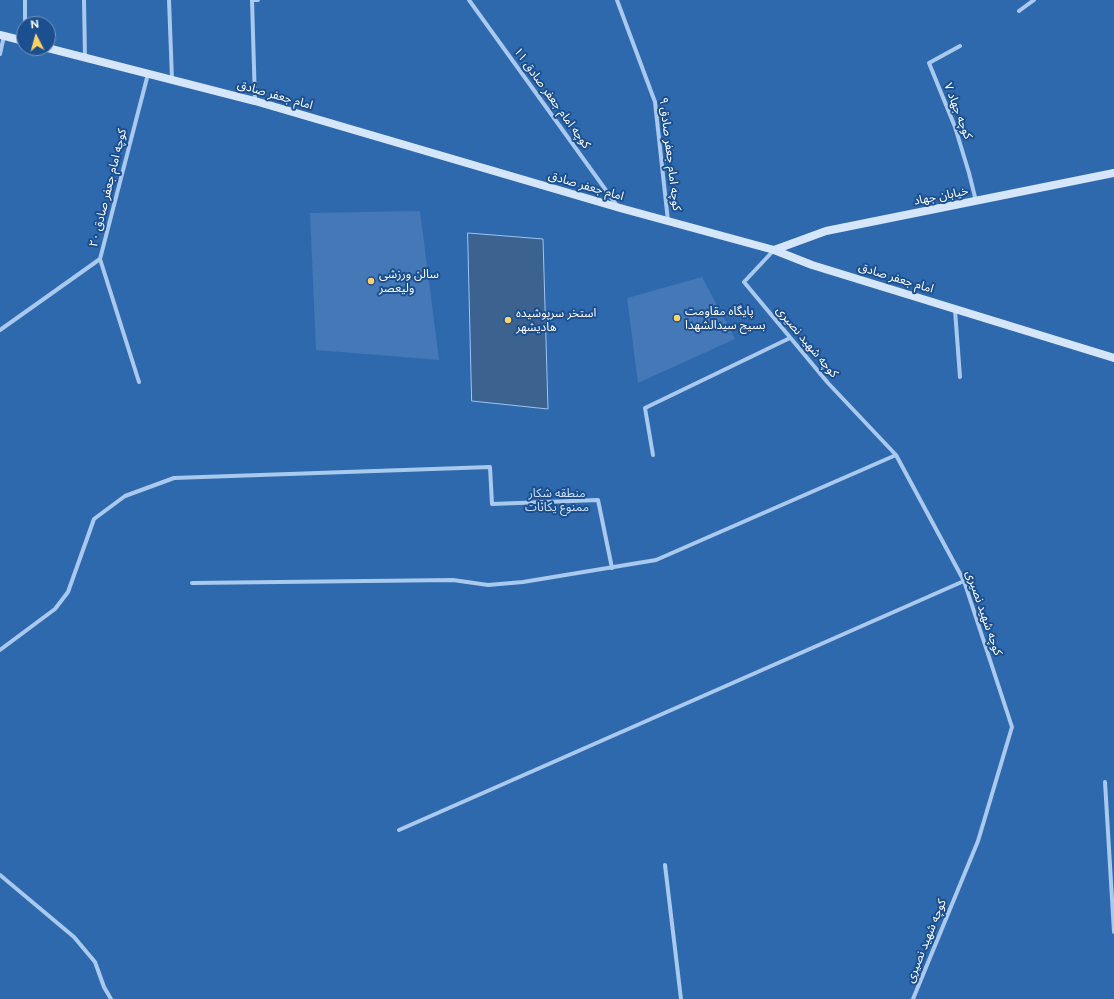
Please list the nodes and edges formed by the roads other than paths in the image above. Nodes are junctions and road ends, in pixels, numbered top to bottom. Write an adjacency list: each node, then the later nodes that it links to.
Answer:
1 (25, 0): 10 (street)
2 (84, 0): 16 (street)
3 (169, 0): 18 (street)
4 (252, 0): 5 (street); 19 (street)
5 (258, 0)
6 (469, 0): 22 (street, کوچه امام جعفر صادق ۱۱)
7 (617, 0): 23 (street, کوچه امام جعفر صادق ۹)
8 (1034, 0): 9 (street)
9 (1018, 12)
10 (25, 16)
11 (2, 36): 12 (main road); 15 (street)
12 (16, 39)
13 (960, 46): 21 (street, کوچه جهاد ‍۷)
14 (56, 50): 16 (main road, امام جعفر صادق)
15 (0, 54)
16 (85, 57): 17 (main road, امام جعفر صادق)
17 (148, 73): 18 (main road, امام جعفر صادق); 25 (street, کوچه امام جعفر صادق ۲۰)
18 (172, 79): 19 (main road, امام جعفر صادق)
19 (255, 101): 22 (main road, امام جعفر صادق)
20 (1114, 173): 21 (main road, خیابان جهاد)
21 (976, 201): 24 (main road, خیابان جهاد)
22 (620, 208): 23 (main road, امام جعفر صادق)
23 (668, 222): 24 (main road, امام جعفر صادق)
24 (774, 250): 26 (main road, امام جعفر صادق); 28 (street, کوچه شهید نصیری)
25 (100, 259): 27 (street, کوچه امام جعفر صادق ۲۰); 31 (street)
26 (956, 309): 29 (main road, امام جعفر صادق); 30 (street)
27 (0, 330)
28 (790, 338): 32 (street); 33 (street, کوچه شهید نصیری)
29 (1114, 358)
30 (960, 377)
31 (139, 382)
32 (652, 455)
33 (896, 455): 34 (street); 35 (street, کوچه شهید نصیری)
34 (612, 568): 36 (street); 37 (street)
35 (964, 581): 39 (street); 45 (street, کوچه شهید نصیری)
36 (192, 583)
37 (0, 650)
38 (1105, 782): 42 (street)
39 (399, 830)
40 (665, 865): 44 (street)
41 (0, 875): 43 (street)
42 (1114, 932)
43 (111, 999)
44 (681, 999)
45 (913, 999)

